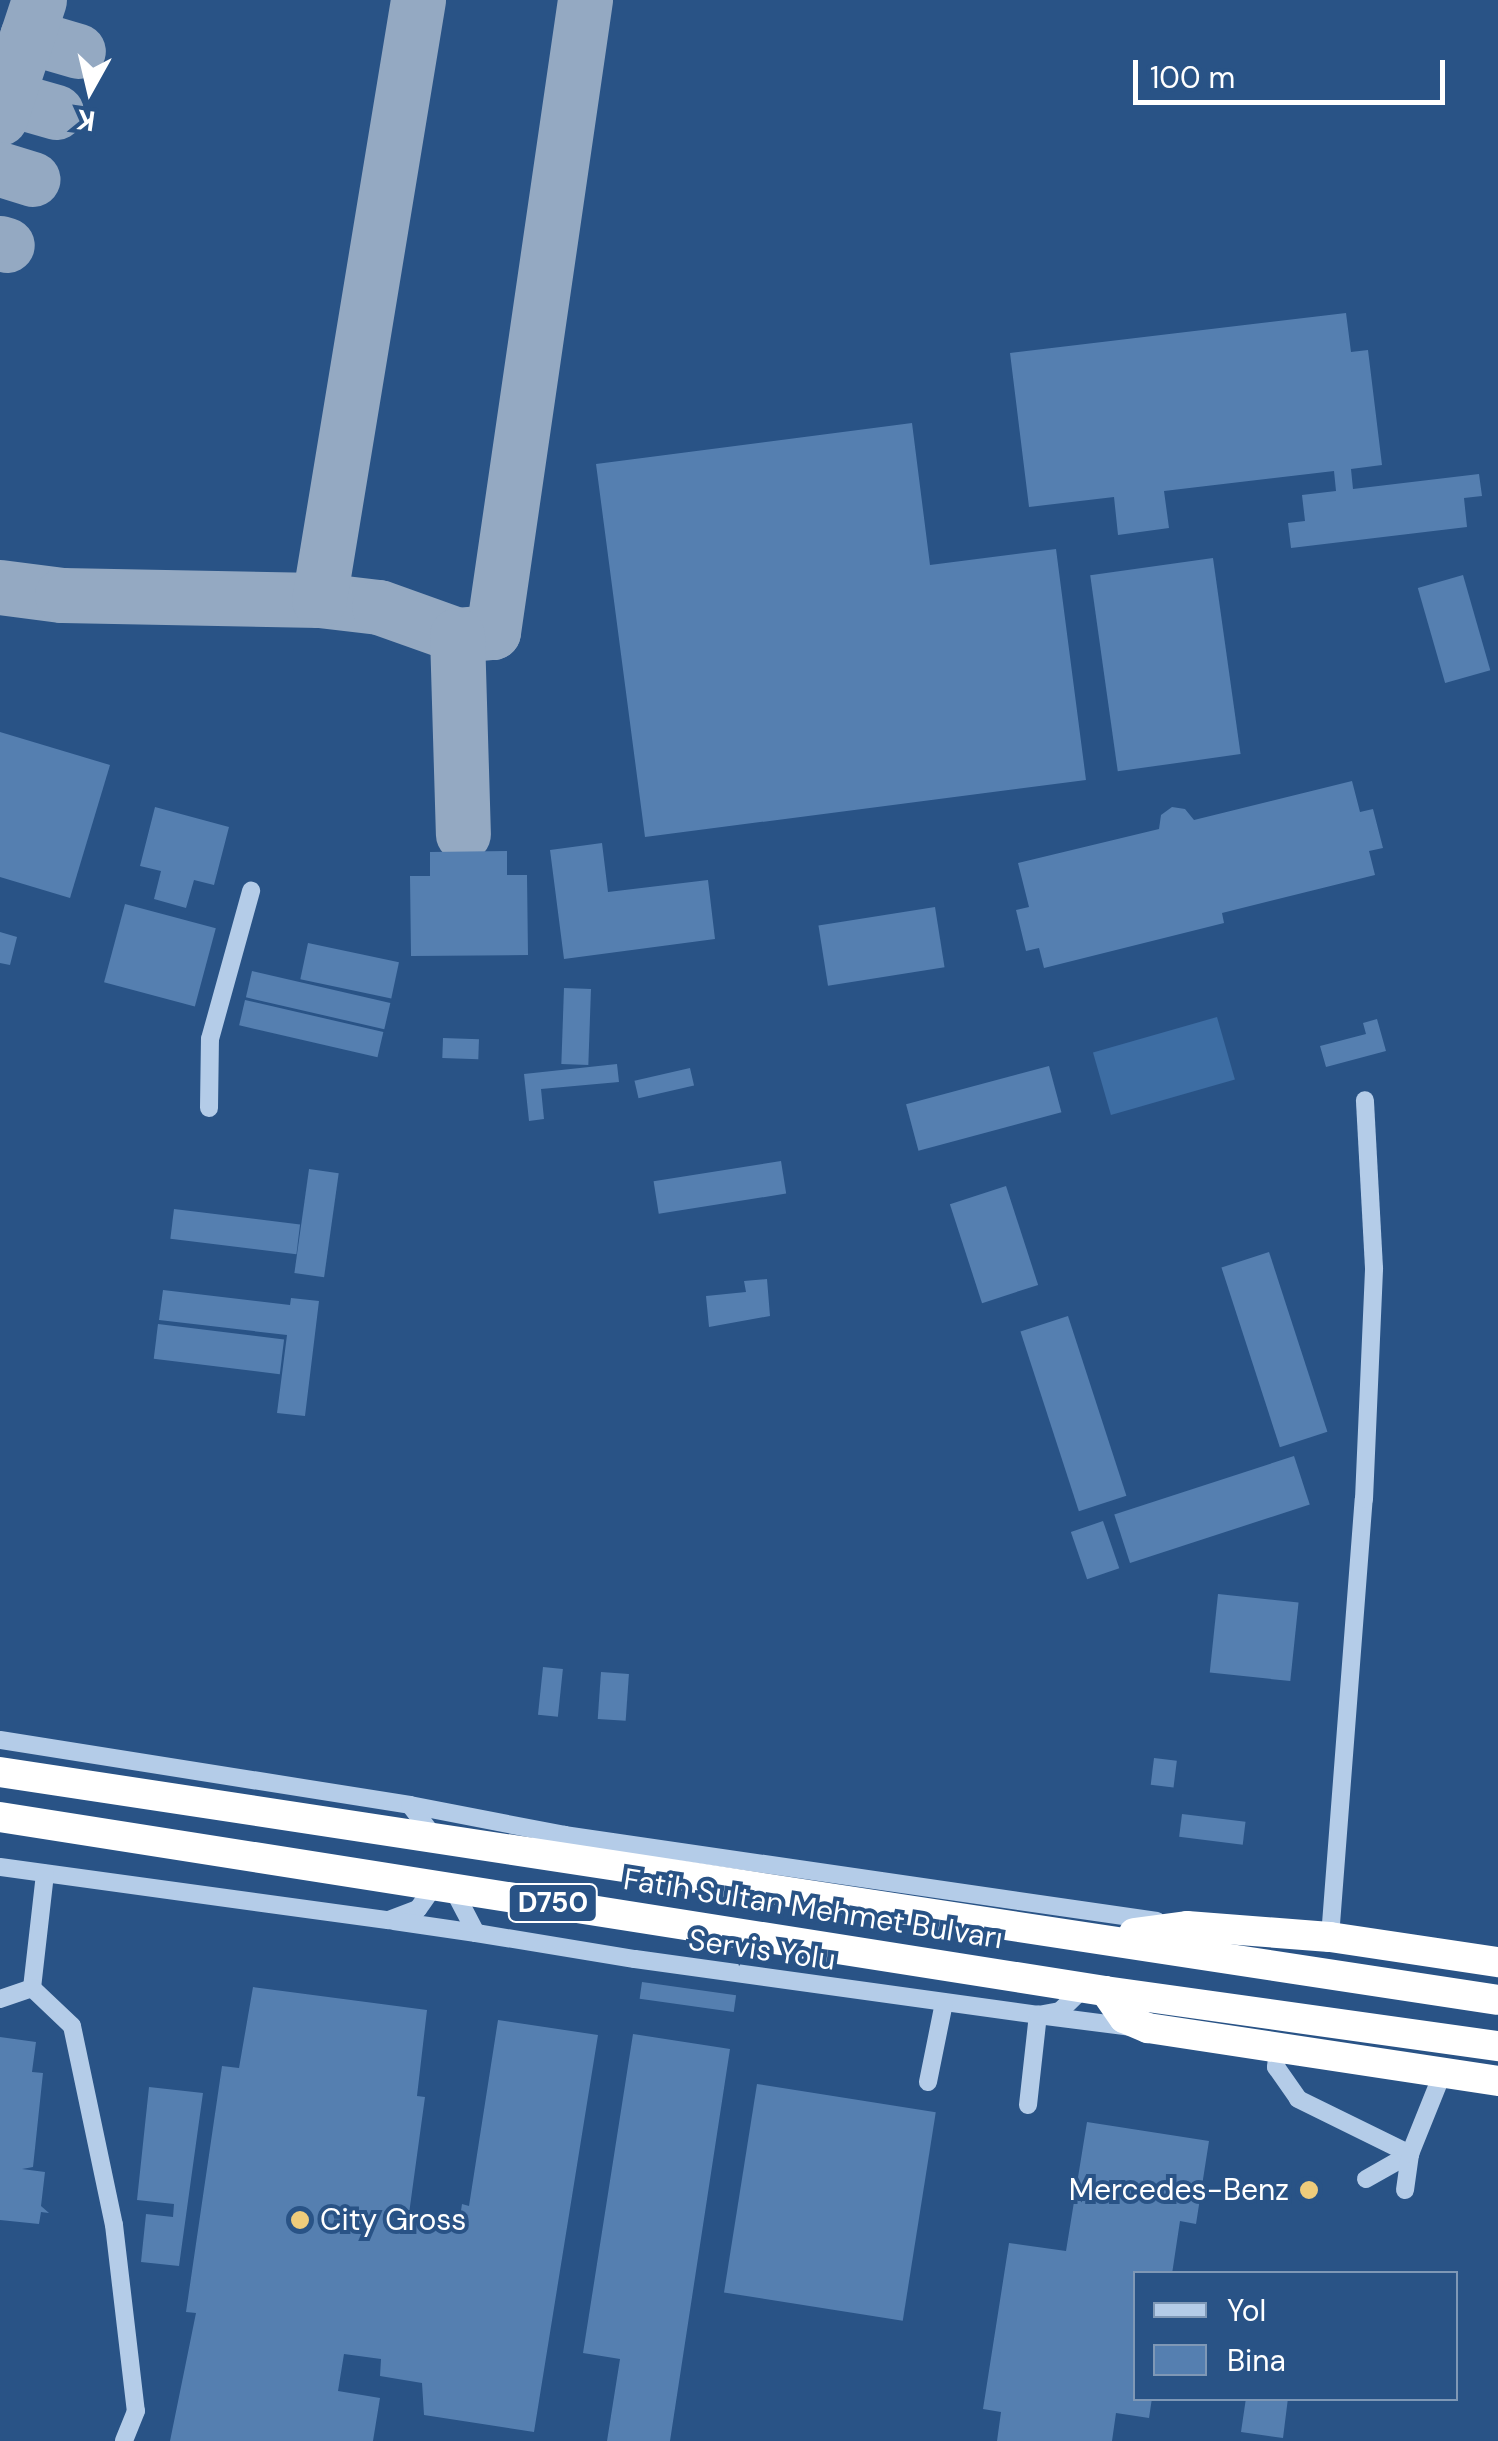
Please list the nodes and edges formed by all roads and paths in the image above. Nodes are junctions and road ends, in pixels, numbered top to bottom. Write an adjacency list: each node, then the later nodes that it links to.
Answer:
1 (252, 891): 3 (street)
2 (1365, 1100): 17 (street)
3 (209, 1108)
4 (0, 1740): 6 (street)
5 (0, 1772): 9 (highway, Fatih Sultan Mehmet Bulvarı / D750)
6 (410, 1805): 8 (street, Fatih Sultan Mehmet Bulvarı); 9 (street)
7 (0, 1818): 13 (highway, Fatih Sultan Mehmet Bulvarı / D750)
8 (564, 1835): 10 (street); 15 (street, Fatih Sultan Mehmet Bulvarı)
9 (434, 1836): 10 (highway, Fatih Sultan Mehmet Bulvarı / D750)
10 (523, 1852): 18 (highway, Fatih Sultan Mehmet Bulvarı / D750)
11 (0, 1867): 12 (street)
12 (45, 1874): 14 (street); 20 (street)
13 (443, 1886): 14 (street); 16 (street); 21 (highway, Fatih Sultan Mehmet Bulvarı / D750)
14 (389, 1920): 16 (street, Servis Yolu)
15 (1187, 1926): 17 (highway); 18 (highway)
16 (476, 1933): 24 (street, Servis Yolu)
17 (1330, 1936): 19 (highway)
18 (1101, 1937): 23 (highway, Fatih Sultan Mehmet Bulvarı / D750)
19 (1498, 1962)
20 (32, 1988): 22 (street); 36 (street)
21 (1095, 1990): 25 (street); 26 (highway); 27 (highway, Fatih Sultan Mehmet Bulvarı / D750)
22 (0, 1999)
23 (1498, 2000)
24 (944, 2002): 25 (street, Servis Yolu); 31 (street)
25 (1038, 2015): 26 (street, Servis Yolu); 32 (street)
26 (1177, 2033): 28 (highway)
27 (1498, 2046)
28 (1278, 2048): 29 (highway); 33 (street)
29 (1443, 2072): 30 (highway); 33 (street)
30 (1498, 2080)
31 (928, 2082)
32 (1028, 2105)
33 (1410, 2154): 34 (street); 35 (street)
34 (1366, 2180)
35 (1405, 2190)
36 (124, 2441)

